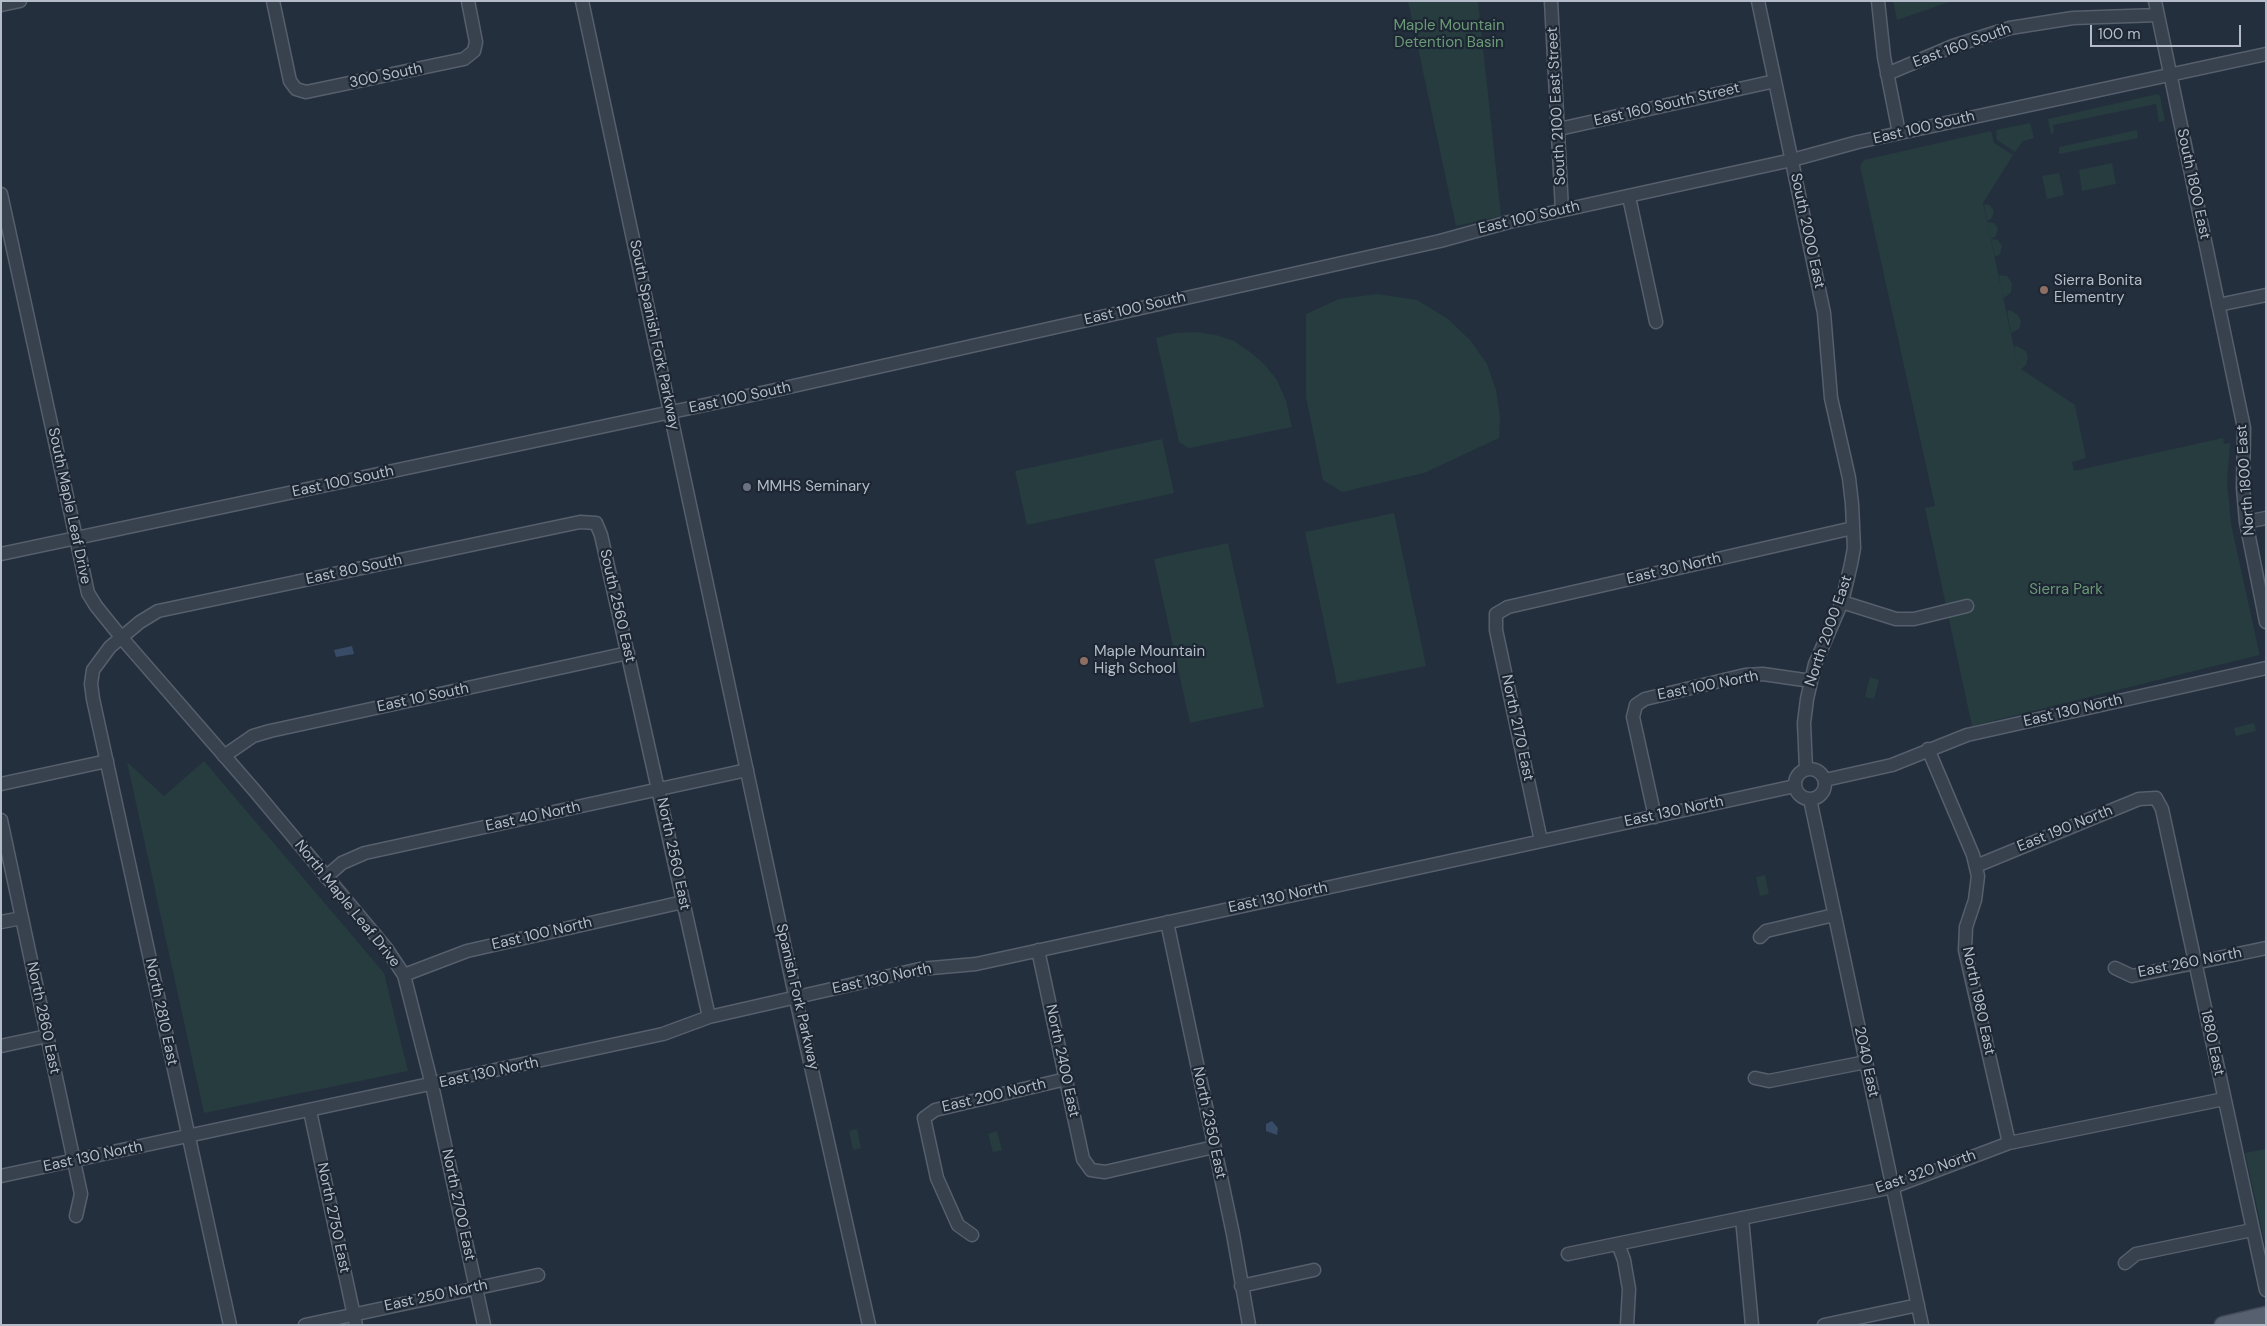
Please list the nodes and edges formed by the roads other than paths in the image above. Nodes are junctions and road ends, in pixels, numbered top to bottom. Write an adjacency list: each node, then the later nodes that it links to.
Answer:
1 (20, 1): 9 (street)
2 (273, 1): 3 (street, 300 South)
3 (468, 1)
4 (582, 1): 25 (street, South Spanish Fork Parkway)
5 (1550, 1): 15 (street, South 2100 East Street)
6 (1758, 1): 14 (street, South 2000 East)
7 (1878, 1): 12 (street)
8 (2155, 1): 10 (street, South 1800 East)
9 (1, 5)
10 (2158, 15): 12 (street, East 160 South); 13 (street, South 1800 East)
11 (2266, 54): 13 (street, East 100 South)
12 (1887, 74): 16 (street)
13 (2170, 75): 16 (street, East 100 South); 22 (street, South 1800 East)
14 (1775, 80): 15 (street, East 160 South Street); 17 (street, South 2000 East)
15 (1559, 129): 20 (street, South 2100 East Street)
16 (1899, 134): 17 (street, East 100 South)
17 (1792, 160): 19 (street, East 100 South); 26 (street, South 2000 East)
18 (1, 194): 31 (street, South Maple Leaf Drive)
19 (1628, 197): 20 (street, East 100 South); 23 (street)
20 (1562, 210): 25 (street, East 100 South)
21 (2266, 295): 22 (street)
22 (2218, 305): 24 (street, South 1800 East)
23 (1656, 322)
24 (2231, 366): 28 (street, North 1800 East)
25 (671, 413): 31 (street, East 100 South); 40 (street, South Spanish Fork Parkway)
26 (1845, 463): 30 (street, North 2000 East)
27 (2266, 518): 28 (street)
28 (2246, 522): 36 (street, North 1800 East)
29 (596, 523): 37 (street, East 80 South); 38 (street, South 2560 East)
30 (1853, 528): 33 (street, North 2000 East); 35 (street, East 30 North)
31 (75, 539): 32 (street, East 100 South); 37 (street, South Maple Leaf Drive)
32 (1, 554)
33 (1842, 602): 34 (street); 41 (street, North 2000 East)
34 (1967, 606)
35 (1496, 614): 58 (street, North 2170 East)
36 (2266, 622)
37 (121, 637): 43 (street, East 80 South); 45 (street, South Maple Leaf Drive)
38 (628, 653): 42 (street, South 2560 East); 45 (street, East 10 South)
39 (2266, 668): 44 (street, East 130 North)
40 (727, 669): 48 (street, Spanish Fork Parkway)
41 (1811, 680): 47 (street, North 2000 East); 56 (street, East 100 North)
42 (637, 691): 52 (street, North 2560 East)
43 (93, 700): 46 (street, North 2810 East)
44 (1928, 749): 49 (street, East 130 North); 59 (street, North 1980 East)
45 (224, 756): 53 (street, South Maple Leaf Drive)
46 (107, 761): 50 (street); 82 (street, North 2810 East)
47 (1806, 769): 49 (street); 51 (street)
48 (747, 770): 52 (street, East 40 North); 72 (street, Spanish Fork Parkway)
49 (1825, 780): 55 (street)
50 (1, 784)
51 (1795, 786): 55 (street); 56 (street, East 130 North)
52 (659, 790): 60 (street, East 40 North); 61 (street, North 2560 East)
53 (255, 791): 60 (street, North Maple Leaf Drive)
54 (2156, 798): 59 (street, East 190 North); 69 (street, 1880 East)
55 (1810, 799): 62 (street, 2040 East)
56 (1655, 816): 58 (street, East 130 North)
57 (1, 820): 63 (street, North 2860 East)
58 (1541, 841): 65 (street, East 130 North)
59 (1976, 866): 83 (street, North 1980 East)
60 (326, 877): 71 (street, North Maple Leaf Drive)
61 (683, 902): 71 (street, East 100 North); 73 (street, North 2560 East)
62 (1834, 915): 66 (street); 76 (street, 2040 East)
63 (22, 918): 64 (street); 74 (street, North 2860 East)
64 (1, 922)
65 (1167, 922): 68 (street, East 130 North); 84 (street, North 2350 East)
66 (1760, 937)
67 (2266, 948): 69 (street, East 260 North)
68 (1038, 950): 72 (street, East 130 North); 78 (street, North 2400 East)
69 (2195, 963): 70 (street, East 260 North); 80 (street, 1880 East)
70 (2115, 968)
71 (404, 975): 79 (street, North Maple Leaf Drive)
72 (797, 997): 73 (street, East 130 North); 106 (street, Spanish Fork Parkway)
73 (709, 1017): 79 (street, East 130 North)
74 (47, 1036): 75 (street); 85 (street, North 2860 East)
75 (1, 1046)
76 (1866, 1062): 77 (street); 87 (street, 2040 East)
77 (1756, 1078)
78 (1066, 1079): 84 (street, North 2400 East); 91 (street, East 200 North)
79 (432, 1085): 81 (street, East 130 North); 98 (street, North 2700 East)
80 (2224, 1099): 83 (street, East 320 North); 90 (street, 1880 East)
81 (310, 1111): 82 (street, East 130 North); 102 (street, North 2750 East)
82 (189, 1137): 85 (street, East 130 North); 103 (street, North 2810 East)
83 (2009, 1143): 87 (street, East 320 North)
84 (1214, 1147): 97 (street, North 2350 East)
85 (74, 1161): 86 (street, East 130 North); 88 (street, North 2860 East)
86 (1, 1176)
87 (1893, 1186): 89 (street, East 320 North); 100 (street, 2040 East)
88 (76, 1216)
89 (1742, 1218): 92 (street, East 320 North); 109 (street)
90 (2252, 1230): 94 (street); 99 (street, 1880 East)
91 (972, 1235)
92 (1618, 1244): 93 (street, East 320 North); 108 (street)
93 (1568, 1254)
94 (2125, 1263)
95 (1314, 1270): 97 (street)
96 (538, 1275): 98 (street, East 250 North)
97 (1241, 1286): 107 (street, North 2350 East)
98 (476, 1288): 102 (street, East 250 North); 105 (street, North 2700 East)
99 (2266, 1290)
100 (1918, 1305): 110 (street); 111 (street, 2040 East)
101 (2266, 1315): 112 (main road)
102 (355, 1319): 104 (street, East 250 North)
103 (230, 1325)
104 (305, 1325)
105 (484, 1325)
106 (869, 1325)
107 (1249, 1325)
108 (1627, 1325)
109 (1752, 1325)
110 (1824, 1325)
111 (1922, 1325)
112 (2222, 1325)

